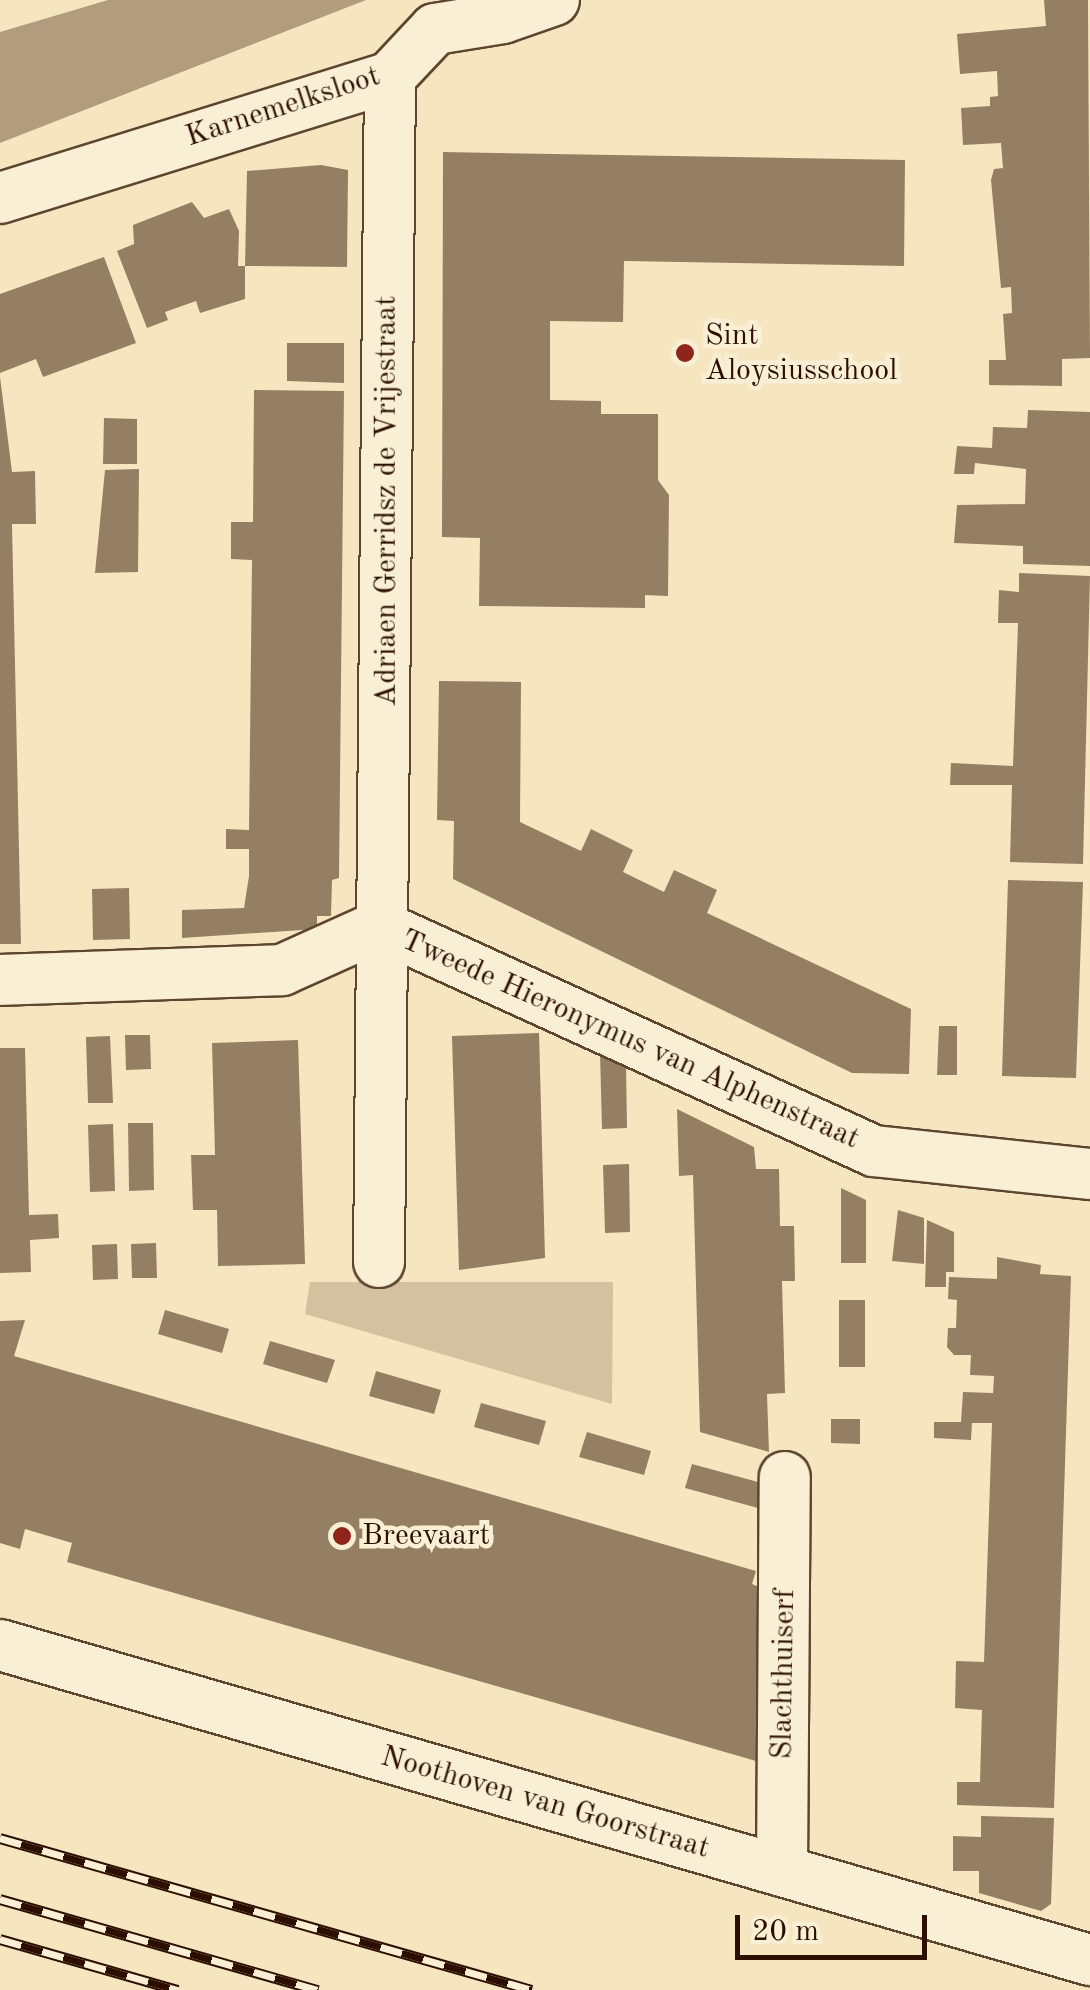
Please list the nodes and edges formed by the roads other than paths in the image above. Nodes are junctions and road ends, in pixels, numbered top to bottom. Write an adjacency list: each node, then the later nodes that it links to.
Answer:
1 (554, 0): 2 (street, Karnemelksloot)
2 (433, 15): 3 (street, Karnemelksloot)
3 (390, 76): 4 (street, Karnemelksloot); 5 (street, Adriaen Gerridsz de Vrijestraat)
4 (0, 198)
5 (380, 926): 6 (street, Tweede Hieronymus van Alphenstraat); 7 (street, Tweede Hieronymus van Alphenstraat); 8 (street, Adriaen Gerridsz de Vrijestraat)
6 (0, 980)
7 (1090, 1174)
8 (379, 1262)
9 (786, 1477): 11 (street, Slachthuiserf)
10 (0, 1645): 11 (street, Noothoven van Goorstraat)
11 (782, 1871): 12 (street, Noothoven van Goorstraat)
12 (1090, 1960)

